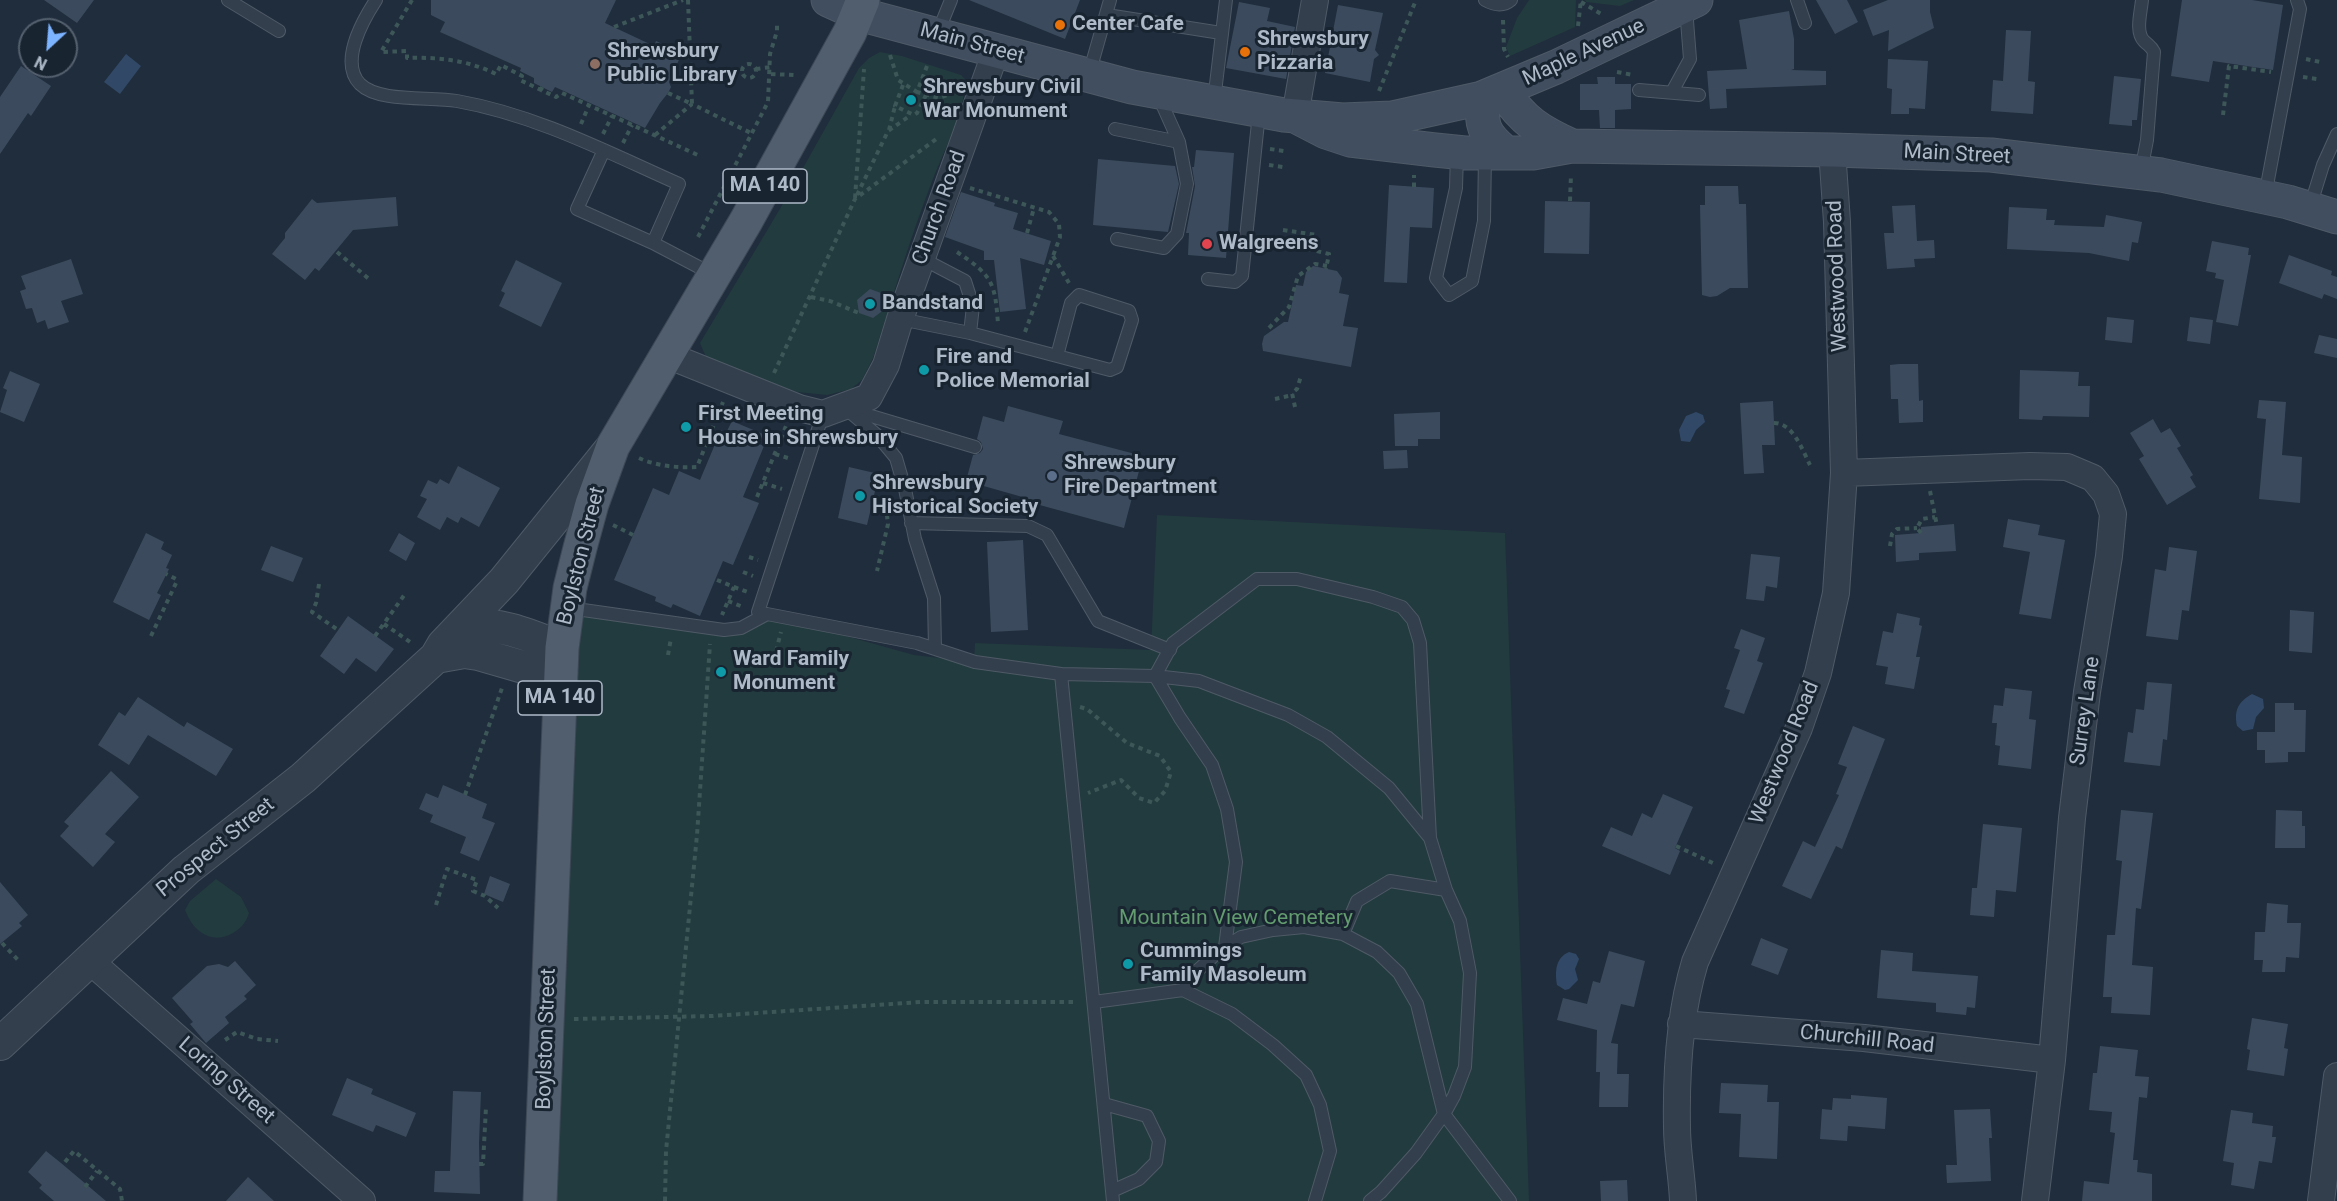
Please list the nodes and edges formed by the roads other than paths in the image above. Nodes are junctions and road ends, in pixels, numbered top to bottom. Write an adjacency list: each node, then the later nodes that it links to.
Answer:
1 (228, 0): 17 (lane)
2 (376, 0): 33 (lane)
3 (828, 0): 14 (main road, Main Street)
4 (951, 0): 19 (lane)
5 (1110, 0): 15 (lane)
6 (1226, 0): 18 (lane)
7 (1315, 0): 29 (street)
8 (1485, 0): 12 (lane)
9 (1797, 0): 16 (lane)
10 (2142, 0): 37 (lane)
11 (2297, 0): 38 (lane)
12 (1507, 2)
13 (1687, 2): 22 (main road, Maple Avenue); 25 (lane)
14 (861, 7): 19 (main road, Main Street); 43 (main road, Boylston Street / MA 140)
15 (1107, 15): 18 (lane); 21 (lane)
16 (1805, 23)
17 (279, 31)
18 (1221, 33): 27 (lane)
19 (937, 35): 20 (main road, Main Street)
20 (996, 51): 21 (main road, Main Street); 42 (street, Church Road)
21 (1088, 75): 24 (main road, Main Street)
22 (1499, 83): 29 (main road, Main Street); 35 (main road); 36 (main road, Main Street)
23 (1639, 90): 25 (lane)
24 (1156, 91): 27 (main road, Main Street); 32 (lane)
25 (1672, 92): 26 (lane)
26 (1699, 94)
27 (1214, 102): 28 (main road, Main Street)
28 (1259, 110): 29 (main road, Main Street); 44 (lane)
29 (1295, 116): 35 (main road, Main Street)
30 (1115, 129): 32 (lane)
31 (2337, 135): 39 (lane)
32 (1179, 142): 40 (lane)
33 (604, 150): 41 (lane); 41 (lane)
34 (1832, 150): 36 (main road, Main Street); 37 (main road, Main Street); 52 (street, Westwood Road)
35 (1482, 152): 35 (lane); 36 (main road, Main Street)
36 (1571, 160)
37 (2141, 172): 38 (main road, Main Street)
38 (2265, 198): 39 (main road, Main Street)
39 (2323, 213)
40 (1117, 239)
41 (652, 243): 43 (lane)
42 (924, 250): 45 (street, Church Road); 46 (lane)
43 (714, 275): 47 (main road, Boylston Street / MA 140)
44 (1208, 279)
45 (900, 319): 46 (lane); 49 (street, Church Road)
46 (970, 333): 48 (lane)
47 (667, 355): 49 (street); 51 (main road, Boylston Street / MA 140)
48 (1057, 356): 48 (lane)
49 (834, 411): 50 (lane); 53 (lane); 55 (lane)
50 (975, 447)
51 (626, 452): 54 (main road, Boylston Street / MA 140); 56 (street, Prospect Street)
52 (1844, 473): 70 (street, Westwood Road); 72 (street, Surrey Lane)
53 (911, 523): 57 (lane); 58 (lane)
54 (568, 608): 55 (lane); 60 (main road, Boylston Street / MA 140)
55 (767, 614): 57 (lane)
56 (465, 624): 59 (street, Prospect Street); 60 (street)
57 (935, 649): 61 (lane)
58 (1170, 650): 62 (lane); 63 (lane)
59 (428, 653): 60 (street); 67 (street, Prospect Street)
60 (561, 663): 78 (main road, Boylston Street / MA 140)
61 (1061, 674): 62 (lane); 69 (lane)
62 (1155, 676): 63 (lane); 66 (lane)
63 (1430, 838): 64 (lane)
64 (1446, 890): 65 (lane); 75 (lane)
65 (1343, 934): 66 (lane); 75 (lane)
66 (1225, 947): 68 (lane)
67 (89, 960): 71 (street, Prospect Street); 77 (street, Loring Street)
68 (1183, 990): 69 (lane); 79 (lane)
69 (1094, 1002): 74 (lane)
70 (1681, 1024): 72 (street, Churchill Road); 82 (street, Westwood Road)
71 (0, 1044)
72 (2052, 1060): 83 (street, Surrey Lane)
73 (2337, 1076): 84 (street)
74 (1104, 1104): 76 (lane); 76 (lane)
75 (1444, 1114): 80 (lane); 81 (lane)
76 (1113, 1196)
77 (362, 1201)
78 (540, 1201)
79 (1315, 1201)
80 (1370, 1201)
81 (1510, 1201)
82 (1683, 1201)
83 (2036, 1201)
84 (2321, 1201)

